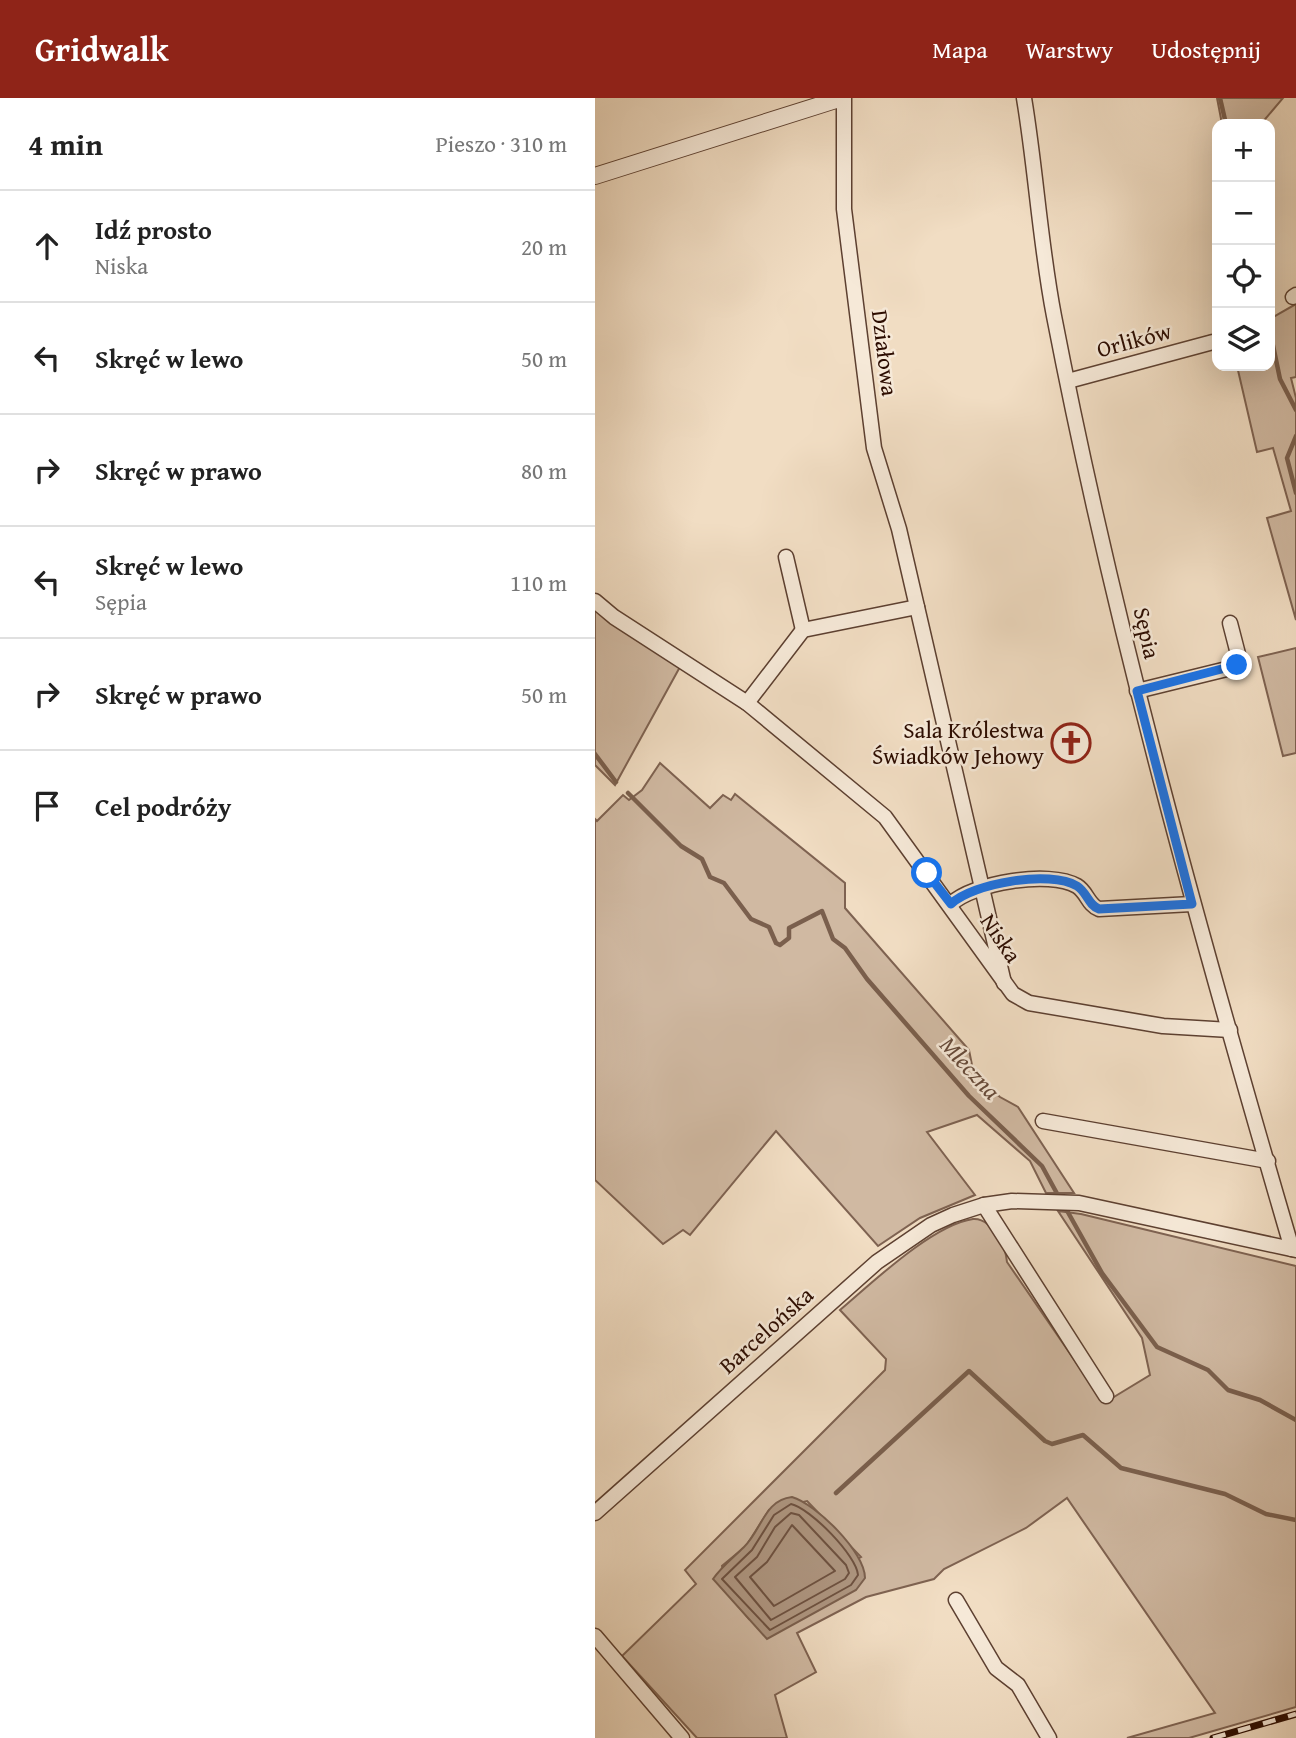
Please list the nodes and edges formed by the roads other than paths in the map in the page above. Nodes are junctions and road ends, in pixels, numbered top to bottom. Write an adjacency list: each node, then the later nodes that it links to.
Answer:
1 (843, 98): 3 (street); 9 (street, Działowa)
2 (1024, 98): 6 (street, Sępia)
3 (825, 101): 4 (street)
4 (595, 176)
5 (1212, 342): 6 (street, Orlików)
6 (1068, 381): 12 (street, Sępia)
7 (786, 557): 11 (street)
8 (595, 601): 13 (street, Niska)
9 (917, 607): 11 (street); 14 (street, Działowa)
10 (1230, 623): 12 (street)
11 (803, 630): 13 (street)
12 (1137, 691): 16 (street, Sępia)
13 (747, 703): 15 (street, Niska)
14 (982, 890): 15 (street); 16 (street); 17 (street, Działowa)
15 (951, 904): 17 (street, Niska)
16 (1192, 904): 18 (street, Sępia)
17 (1004, 983): 18 (street, Niska)
18 (1230, 1030): 20 (street, Sępia)
19 (1043, 1121): 20 (street)
20 (1268, 1161): 22 (street, Sępia)
21 (984, 1205): 22 (street, Barcelońska); 23 (street); 24 (street, Barcelońska)
22 (1294, 1250)
23 (1106, 1396)
24 (595, 1513)
25 (956, 1600): 28 (street)
26 (595, 1636): 27 (street)
27 (682, 1738)
28 (1049, 1738)

